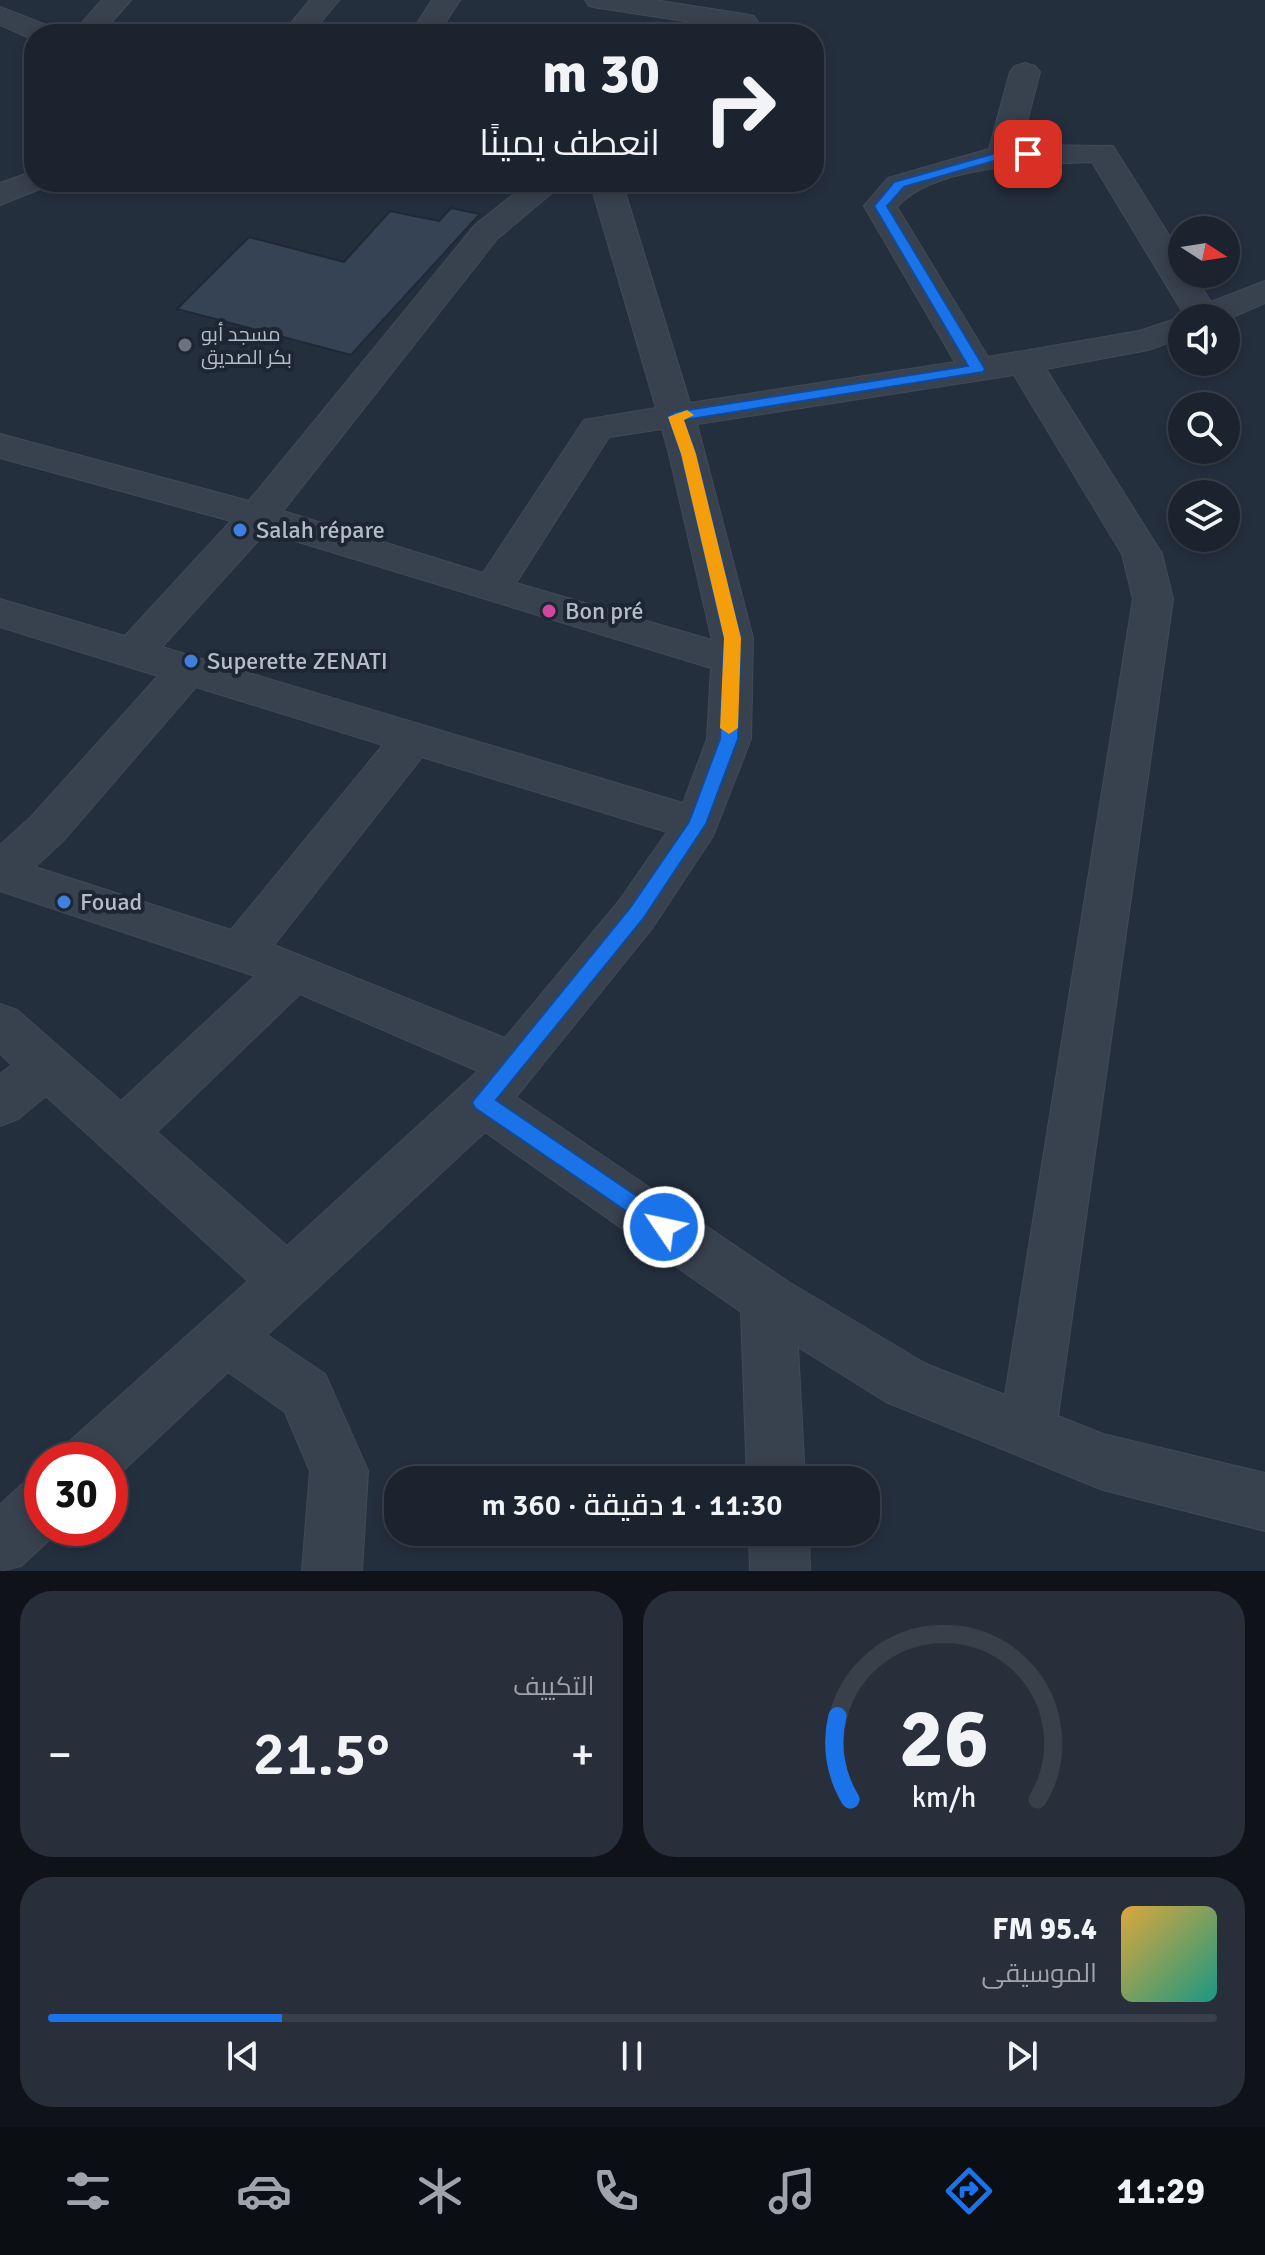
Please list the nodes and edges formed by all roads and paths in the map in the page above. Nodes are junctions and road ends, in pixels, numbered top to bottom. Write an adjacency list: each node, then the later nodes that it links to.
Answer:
1 (117, 0): 7 (street)
2 (325, 0): 8 (street)
3 (446, 0): 9 (street)
4 (599, 0): 10 (street)
5 (768, 0): 11 (street)
6 (0, 15): 12 (street)
7 (95, 24)
8 (305, 24)
9 (430, 24)
10 (716, 24)
11 (741, 24)
12 (24, 25)
13 (1025, 72): 14 (street)
14 (1003, 155): 20 (street); 24 (street)
15 (24, 184): 18 (street)
16 (536, 192): 27 (street)
17 (609, 192): 25 (street)
18 (0, 195)
19 (1265, 292): 21 (street)
20 (1194, 304)
21 (1236, 304)
22 (1168, 332): 23 (street)
23 (1024, 362): 24 (street); 46 (street)
24 (977, 369): 25 (street)
25 (675, 417): 28 (street); 31 (street)
26 (0, 446): 27 (street)
27 (258, 516): 28 (street); 30 (street)
28 (492, 590): 31 (street)
29 (0, 613): 30 (street)
30 (132, 654): 32 (street)
31 (732, 660): 34 (street)
32 (186, 671): 33 (street); 35 (street)
33 (411, 740): 34 (street); 36 (street)
34 (697, 824): 40 (street)
35 (0, 872): 36 (street)
36 (241, 952): 37 (street)
37 (293, 970): 40 (street); 42 (street)
38 (0, 1024): 39 (street)
39 (48, 1065): 41 (street); 42 (street)
40 (498, 1083): 43 (street); 44 (street)
41 (0, 1104)
42 (123, 1132): 43 (street)
43 (287, 1281): 45 (street)
44 (768, 1299): 46 (street); 48 (street)
45 (224, 1338): 47 (street); 53 (street)
46 (1027, 1432): 49 (street)
47 (111, 1442)
48 (775, 1466)
49 (1265, 1502)
50 (24, 1523): 51 (street)
51 (0, 1545)
52 (779, 1546): 54 (street)
53 (332, 1571)
54 (780, 1571)

